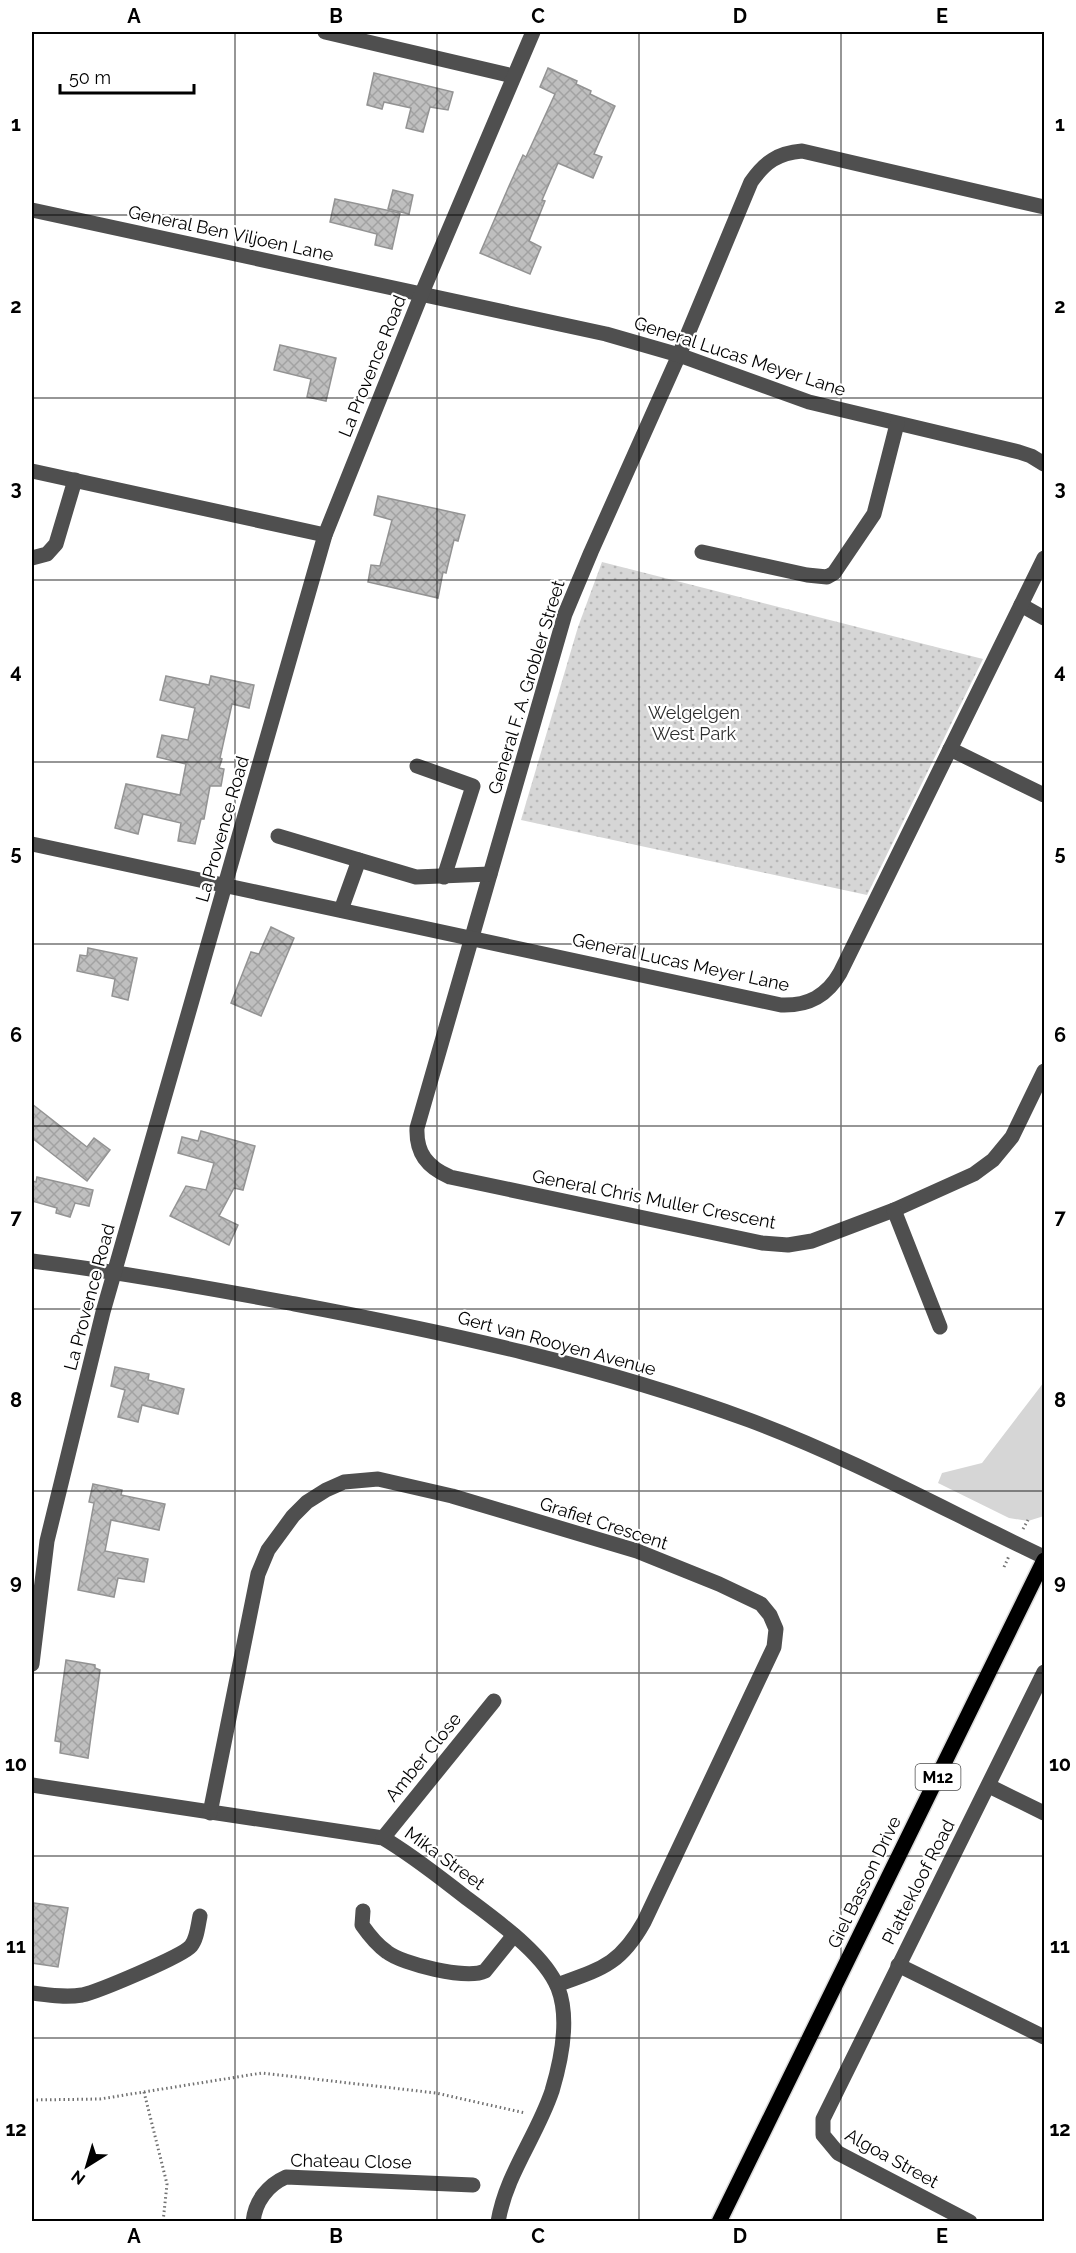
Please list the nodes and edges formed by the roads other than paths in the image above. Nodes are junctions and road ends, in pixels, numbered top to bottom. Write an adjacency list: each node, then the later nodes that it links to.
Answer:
1 (325, 32): 3 (street)
2 (533, 32): 3 (street, La Provence Road)
3 (513, 76): 6 (street, La Provence Road)
4 (1044, 207): 7 (street)
5 (32, 210): 6 (street, General Ben Viljoen Lane)
6 (422, 293): 7 (street, General Lucas Meyer Lane); 12 (street, La Provence Road)
7 (679, 355): 8 (street, General Lucas Meyer Lane); 24 (street, General F. A. Grobler Street)
8 (897, 424): 9 (street, General Lucas Meyer Lane); 13 (street)
9 (1044, 464)
10 (32, 471): 11 (street)
11 (75, 480): 12 (street); 14 (street)
12 (325, 535): 26 (street, La Provence Road)
13 (702, 552)
14 (32, 558)
15 (1044, 558): 16 (street, General Lucas Meyer Lane)
16 (1021, 605): 17 (street); 18 (street, General Lucas Meyer Lane)
17 (1044, 618)
18 (950, 749): 20 (street); 28 (street, General Lucas Meyer Lane)
19 (417, 766): 25 (street)
20 (1044, 795)
21 (278, 836): 23 (street)
22 (32, 844): 26 (street, General Lucas Meyer Lane)
23 (359, 860): 25 (street); 27 (street)
24 (490, 874): 25 (street); 28 (street, General F. A. Grobler Street)
25 (444, 877)
26 (226, 885): 27 (street, General Lucas Meyer Lane); 32 (street, La Provence Road)
27 (341, 910): 28 (street, General Lucas Meyer Lane)
28 (471, 938): 30 (street, General Chris Muller Crescent)
29 (1044, 1071): 30 (street, General Chris Muller Crescent)
30 (894, 1210): 33 (street)
31 (32, 1261): 32 (street, Gert van Rooyen Avenue)
32 (115, 1271): 34 (street, Gert van Rooyen Avenue); 35 (street, La Provence Road)
33 (940, 1327)
34 (1044, 1558): 54 (main road, Giel Basson Drive / M12)
35 (32, 1664)
36 (1044, 1672): 39 (street, Plattekloof Road)
37 (494, 1701): 42 (street, Amber Close)
38 (32, 1785): 40 (street, Mika Street)
39 (989, 1786): 41 (street); 46 (street, Plattekloof Road)
40 (210, 1813): 42 (street, Mika Street); 47 (street, Grafiet Crescent)
41 (1044, 1813)
42 (383, 1838): 45 (street, Mika Street)
43 (363, 1911): 45 (street)
44 (200, 1916): 48 (street)
45 (514, 1935): 47 (street, Mika Street)
46 (898, 1965): 49 (street); 50 (street, Plattekloof Road)
47 (557, 1985): 53 (street, Mika Street)
48 (32, 1993)
49 (1044, 2037)
50 (826, 2110): 55 (street, Algoa Street)
51 (473, 2185): 52 (street, Chateau Close)
52 (253, 2222)
53 (498, 2222)
54 (719, 2222)
55 (970, 2222)

